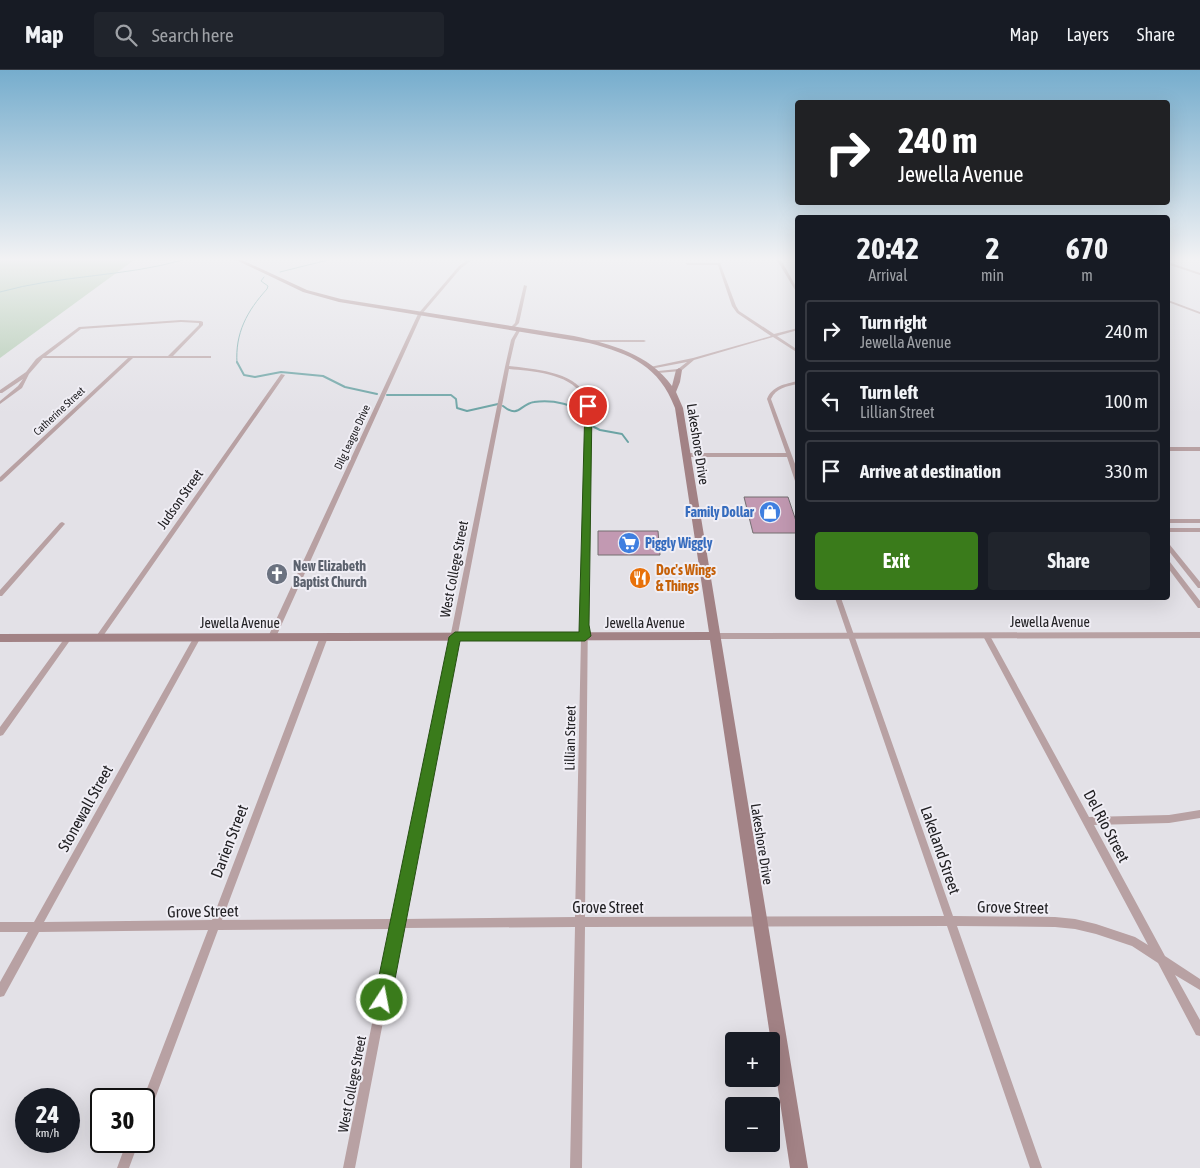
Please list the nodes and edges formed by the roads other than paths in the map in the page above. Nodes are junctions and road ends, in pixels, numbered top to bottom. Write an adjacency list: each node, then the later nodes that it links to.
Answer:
1 (403, 311): 5 (main road, Lakeshore Drive)
2 (422, 311): 5 (street, Dilg League Drive)
3 (519, 311): 6 (street, West College Street)
4 (738, 311): 8 (street)
5 (420, 314): 6 (main road, Lakeshore Drive); 53 (street, Dilg League Drive)
6 (516, 329): 10 (main road, Lakeshore Drive); 19 (street, West College Street)
7 (795, 331): 8 (street)
8 (775, 336): 11 (street); 16 (street)
9 (644, 341): 10 (street)
10 (618, 344): 21 (main road, Lakeshore Drive)
11 (795, 350)
12 (41, 357): 13 (street); 14 (street); 22 (street)
13 (132, 357): 14 (street); 33 (street, Catherine Street)
14 (169, 357): 15 (street)
15 (209, 357)
16 (694, 359): 17 (street); 20 (street)
17 (675, 362): 18 (street); 20 (street)
18 (668, 363): 20 (street); 21 (street)
19 (507, 367): 46 (street, Lillian Street); 55 (street, West College Street)
20 (681, 368): 21 (street); 25 (main road)
21 (655, 370): 25 (main road, Lakeshore Drive)
22 (28, 373): 26 (street); 27 (street)
23 (283, 375): 51 (street, Judson Street)
24 (795, 383): 31 (street)
25 (673, 391): 30 (main road, Lakeshore Drive)
26 (0, 392)
27 (0, 403)
28 (1170, 449): 29 (street)
29 (1200, 449)
30 (686, 455): 31 (street); 47 (main road, Lakeshore Drive)
31 (788, 455): 32 (street)
32 (795, 474)
33 (0, 480)
34 (1170, 521): 35 (street)
35 (1200, 521)
36 (62, 524): 42 (street)
37 (1170, 530): 38 (street)
38 (1200, 530)
39 (1170, 548): 41 (street)
40 (1170, 567): 44 (street)
41 (1200, 586)
42 (0, 594)
43 (839, 600): 48 (street, Lakeland Street)
44 (1200, 606)
45 (1200, 635): 49 (street, Jewella Avenue)
46 (585, 636): 47 (main road, Jewella Avenue); 55 (main road, Jewella Avenue); 61 (street, Lillian Street)
47 (714, 636): 48 (street, Jewella Avenue); 62 (main road, Lakeshore Drive)
48 (851, 636): 49 (street, Jewella Avenue); 60 (street, Lakeland Street)
49 (987, 636): 59 (street, Del Rio Street)
50 (69, 637): 51 (main road, Jewella Avenue); 56 (main road, Jewella Avenue); 57 (street)
51 (99, 637): 52 (main road, Jewella Avenue)
52 (196, 637): 53 (main road, Jewella Avenue); 66 (street, Stonewall Street)
53 (272, 637): 54 (main road, Jewella Avenue)
54 (324, 637): 55 (main road, Jewella Avenue); 63 (street, Darien Street)
55 (455, 637): 64 (street, West College Street)
56 (0, 638)
57 (0, 732)
58 (1200, 814): 59 (street)
59 (1087, 821): 67 (street, Del Rio Street)
60 (950, 921): 62 (street, Grove Street); 67 (street, Grove Street); 77 (street, Lakeland Street)
61 (581, 922): 62 (street, Grove Street); 64 (street, Grove Street); 75 (street, Lillian Street)
62 (760, 922): 76 (main road, Lakeshore Drive)
63 (215, 925): 64 (street, Grove Street); 66 (street, Grove Street); 71 (street, Darien Street)
64 (397, 925): 74 (street, West College Street)
65 (0, 927): 66 (street, Grove Street)
66 (36, 927): 69 (street, Stonewall Street)
67 (1162, 961): 68 (street, Grove Street); 70 (street, Del Rio Street)
68 (1200, 985)
69 (0, 992)
70 (1200, 1031)
71 (153, 1088)
72 (129, 1153): 73 (street)
73 (123, 1168)
74 (349, 1168)
75 (576, 1168)
76 (799, 1168)
77 (1036, 1168)

